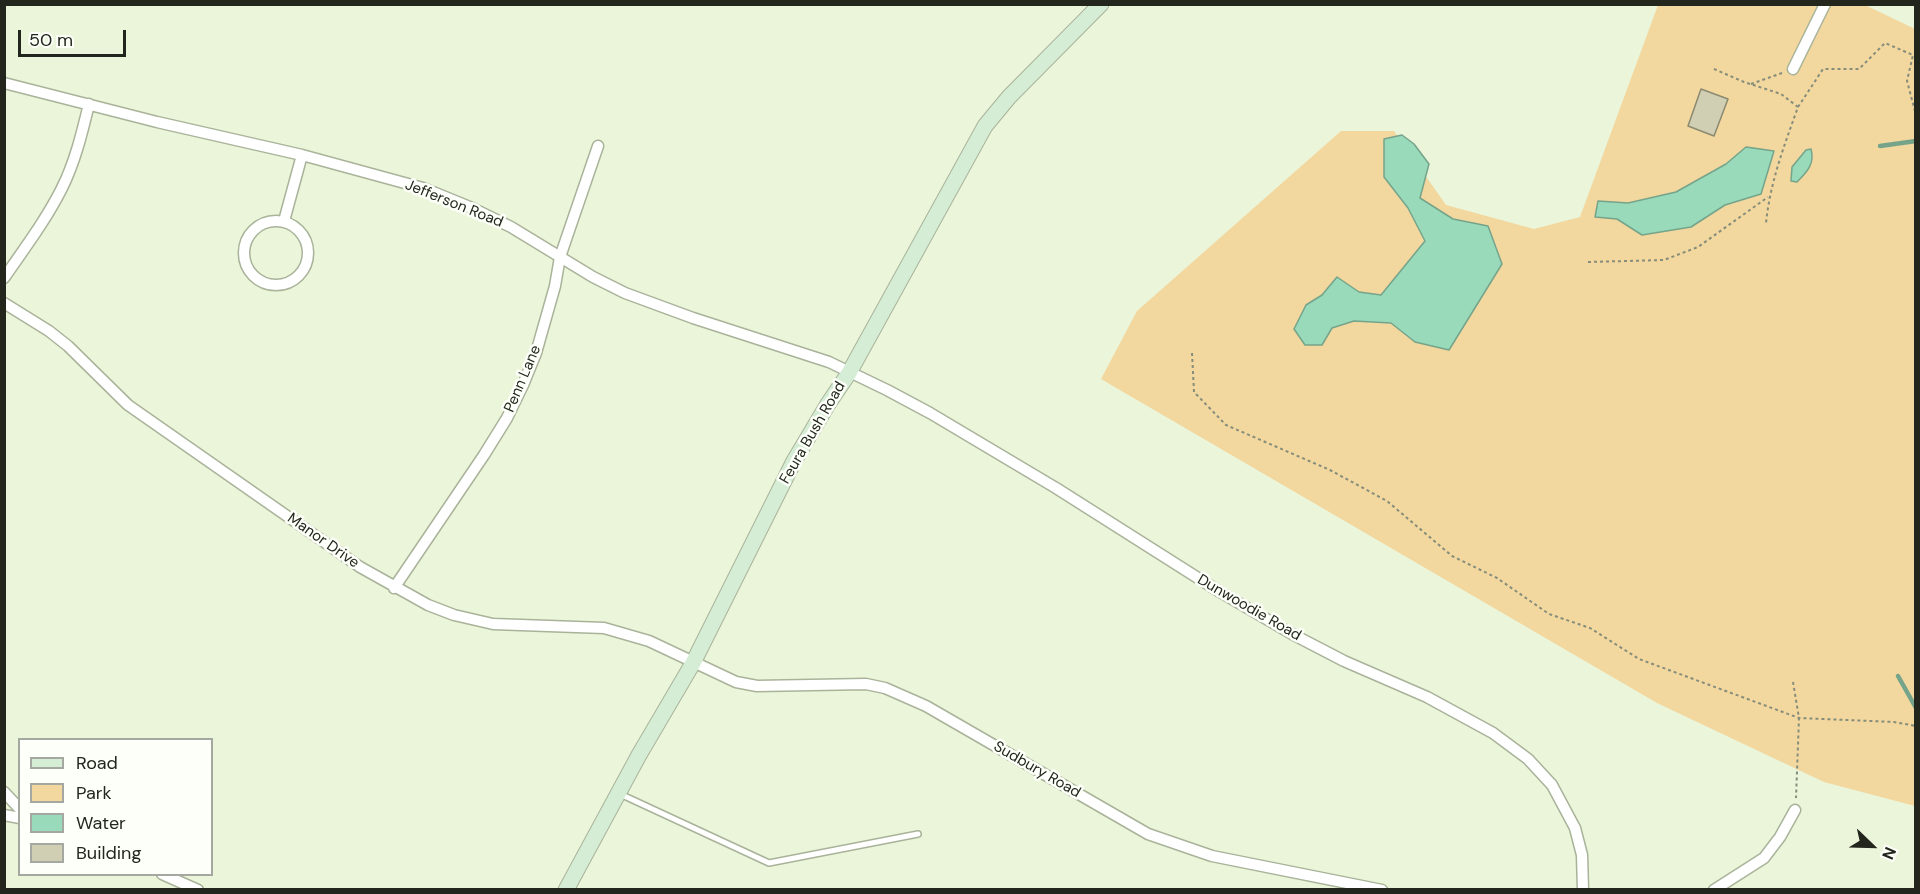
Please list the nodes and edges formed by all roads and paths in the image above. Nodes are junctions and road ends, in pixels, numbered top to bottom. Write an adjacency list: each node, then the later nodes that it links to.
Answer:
1 (1101, 4): 20 (main road, Feura Bush Road)
2 (1826, 4): 4 (street)
3 (1714, 69): 6 (path)
4 (1794, 69): 6 (path)
5 (4, 83): 7 (street, Jefferson Road)
6 (1750, 84): 8 (path)
7 (89, 104): 11 (street, Jefferson Road); 17 (street)
8 (1797, 107): 9 (path); 12 (path)
9 (1916, 115)
10 (598, 146): 15 (street, Penn Lane)
11 (302, 155): 13 (street); 15 (street, Jefferson Road)
12 (1769, 196): 14 (path); 16 (path)
13 (284, 221): 13 (street)
14 (1766, 223)
15 (560, 257): 20 (street, Jefferson Road); 21 (street, Penn Lane)
16 (1588, 262)
17 (4, 278)
18 (4, 303): 21 (street, Manor Drive)
19 (1192, 353): 24 (path)
20 (849, 373): 22 (main road, Feura Bush Road); 35 (street, Dunwoodie Road)
21 (394, 588): 22 (street, Manor Drive)
22 (693, 663): 27 (main road, Feura Bush Road); 34 (street, Sudbury Road)
23 (1793, 682): 24 (path)
24 (1799, 718): 25 (path); 29 (path)
25 (1916, 726)
26 (4, 792): 28 (street)
27 (618, 793): 30 (lane); 33 (main road, Feura Bush Road)
28 (18, 807)
29 (1796, 810): 36 (street)
30 (918, 834)
31 (166, 876): 32 (street)
32 (198, 890)
33 (566, 890)
34 (1382, 890)
35 (1583, 890)
36 (1714, 890)

